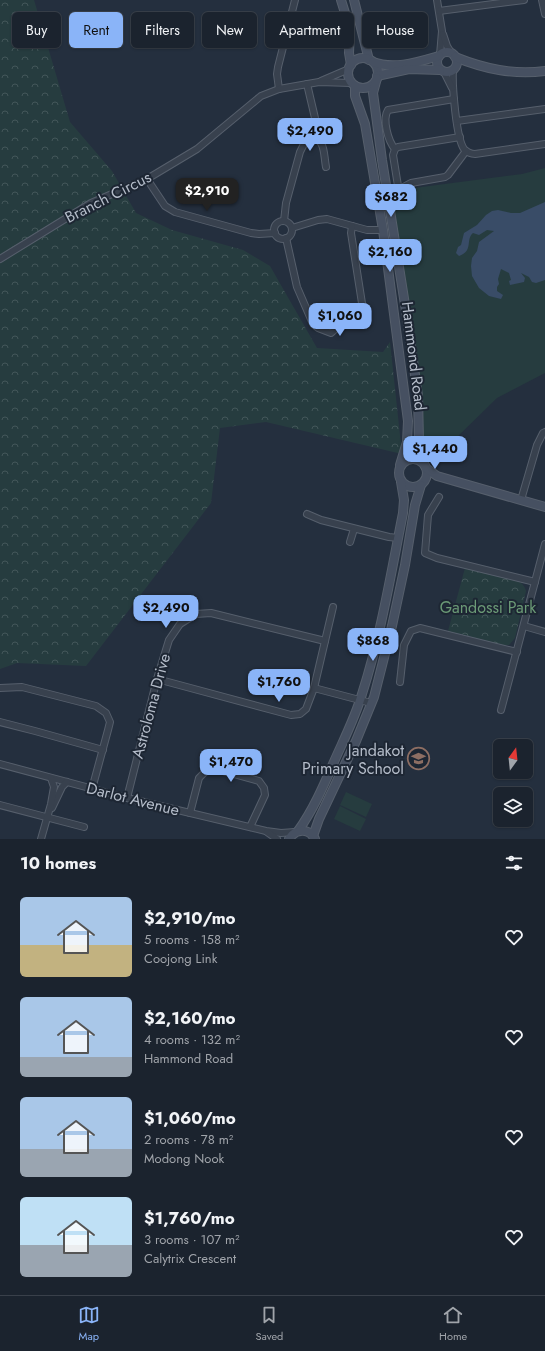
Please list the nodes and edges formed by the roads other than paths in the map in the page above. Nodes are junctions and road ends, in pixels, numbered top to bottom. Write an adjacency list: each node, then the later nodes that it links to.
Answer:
1 (295, 0): 9 (street)
2 (341, 0): 17 (main road)
3 (354, 0): 15 (main road)
4 (437, 0): 8 (street)
5 (524, 0): 7 (street)
6 (542, 0): 10 (street)
7 (508, 1): 8 (street)
8 (439, 11): 11 (street)
9 (292, 12)
10 (545, 14)
11 (442, 31): 13 (street); 14 (street)
12 (283, 48): 25 (street)
13 (439, 55): 14 (main road); 15 (main road); 20 (main road)
14 (454, 55): 16 (main road); 18 (main road)
15 (371, 61): 17 (main road); 21 (main road)
16 (476, 65): 18 (main road); 19 (main road)
17 (350, 67): 22 (street, Branch Circus); 24 (main road)
18 (453, 70): 20 (main road); 26 (street)
19 (545, 70)
20 (442, 71): 21 (main road); 26 (street)
21 (377, 77): 24 (main road); 46 (main road, Hammond Road)
22 (320, 82): 23 (street, Branch Circus); 24 (street, Branch Circus)
23 (307, 84): 25 (street, Branch Circus); 30 (street)
24 (353, 84): 40 (main road, Hammond Road)
25 (279, 89): 36 (street, Branch Circus)
26 (453, 89): 27 (street)
27 (454, 99): 29 (street); 33 (street)
28 (545, 109): 29 (street)
29 (458, 121): 31 (street)
30 (310, 133): 35 (street); 37 (street)
31 (460, 137): 33 (street); 34 (street)
32 (545, 144): 34 (street)
33 (395, 149): 34 (street)
34 (466, 151)
35 (326, 167)
36 (147, 178): 41 (street); 43 (street, Branch Circus)
37 (284, 222): 39 (street); 41 (street)
38 (352, 226): 39 (street); 40 (street); 42 (street)
39 (292, 228): 42 (street)
40 (383, 230): 45 (main road, Hammond Road)
41 (275, 233): 42 (street)
42 (286, 238)
43 (0, 259)
44 (545, 432): 51 (street)
45 (400, 465): 46 (main road); 48 (main road)
46 (426, 467): 47 (main road); 49 (main road)
47 (449, 479): 49 (main road); 51 (main road)
48 (401, 482): 49 (main road); 55 (main road)
49 (422, 484): 69 (main road)
50 (439, 497): 58 (street)
51 (521, 500): 52 (main road)
52 (545, 507)
53 (307, 514): 54 (street)
54 (354, 529): 55 (street); 56 (street)
55 (398, 538): 68 (main road)
56 (350, 542)
57 (545, 544): 58 (street)
58 (535, 582): 60 (street)
59 (333, 607): 62 (street)
60 (524, 626): 61 (street); 63 (street)
61 (545, 632)
62 (325, 641): 64 (street, Astroloma Drive); 67 (street)
63 (517, 652): 65 (street); 70 (street)
64 (157, 679): 67 (street); 77 (street, Astroloma Drive)
65 (400, 682)
66 (0, 688): 72 (street)
67 (314, 688): 68 (street)
68 (360, 700): 69 (street); 84 (main road)
69 (371, 703): 85 (main road)
70 (501, 710)
71 (0, 722): 72 (street)
72 (102, 750): 76 (street)
73 (0, 764): 74 (street, Darlot Avenue)
74 (51, 778): 75 (street, Darlot Avenue); 80 (street)
75 (67, 782): 76 (street, Darlot Avenue); 80 (street)
76 (92, 789): 77 (street, Darlot Avenue)
77 (127, 798): 79 (street, Darlot Avenue)
78 (0, 805): 80 (street)
79 (190, 813): 82 (street, Darlot Avenue); 82 (street)
80 (47, 816): 81 (street); 86 (street)
81 (84, 827)
82 (250, 827): 83 (street, Darlot Avenue)
83 (266, 832): 84 (street, Darlot Avenue); 87 (street, Darlot Avenue)
84 (294, 834): 85 (main road)
85 (314, 837)
86 (41, 839)
87 (277, 839)

